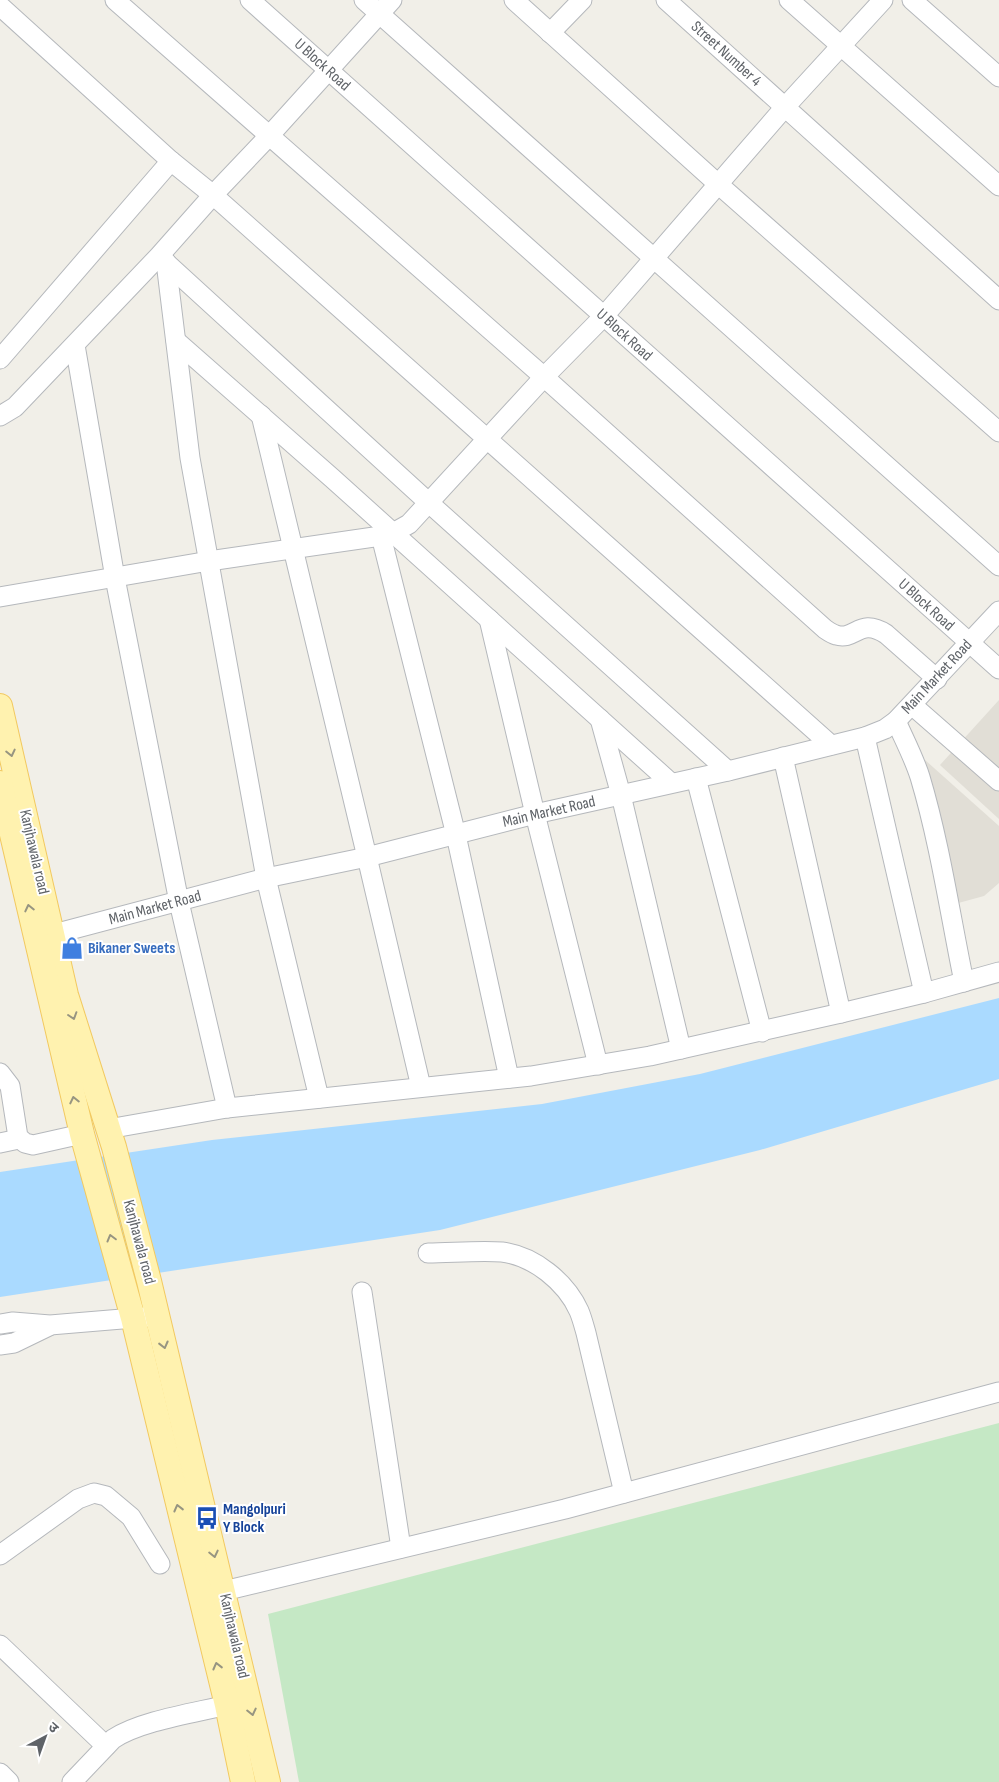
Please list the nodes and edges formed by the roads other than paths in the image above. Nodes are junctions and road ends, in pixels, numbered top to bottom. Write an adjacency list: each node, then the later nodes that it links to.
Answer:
1 (115, 0): 18 (street)
2 (250, 0): 15 (street, U Block Road)
3 (364, 0): 12 (street)
4 (392, 0): 12 (street)
5 (514, 0): 13 (street)
6 (582, 0): 13 (street)
7 (666, 0): 17 (street, Street Number 4)
8 (789, 0): 14 (street)
9 (883, 0): 14 (street)
10 (912, 0): 16 (street)
11 (0, 6): 19 (street)
12 (380, 14): 15 (street); 24 (street)
13 (550, 33): 20 (street)
14 (842, 46): 17 (street); 21 (street)
15 (328, 70): 18 (street); 26 (street, U Block Road)
16 (999, 77)
17 (785, 107): 20 (street); 25 (street, Street Number 4)
18 (269, 136): 22 (street); 30 (street)
19 (171, 161): 22 (street); 29 (street)
20 (718, 184): 24 (street); 33 (street)
21 (999, 186)
22 (213, 195): 23 (street); 34 (street)
23 (162, 259): 27 (street); 28 (street); 35 (street)
24 (654, 259): 26 (street); 39 (street)
25 (999, 300)
26 (604, 316): 30 (street); 44 (street, U Block Road)
27 (176, 341): 31 (street); 38 (street)
28 (75, 344): 32 (street); 40 (street)
29 (0, 358)
30 (544, 377): 34 (street); 46 (street)
31 (261, 415): 36 (street); 37 (street)
32 (0, 416)
33 (999, 432)
34 (486, 439): 35 (street); 52 (street)
35 (428, 502): 36 (street); 54 (street)
36 (387, 534): 37 (street); 43 (street); 61 (street)
37 (292, 549): 38 (street); 62 (street)
38 (209, 561): 40 (street); 63 (street)
39 (999, 566)
40 (115, 578): 41 (street); 64 (street)
41 (0, 597)
42 (999, 611): 44 (street, Main Market Road)
43 (489, 619): 49 (street); 60 (street)
44 (970, 643): 45 (street, U Block Road); 46 (street, Main Market Road)
45 (999, 669)
46 (937, 679): 47 (street, Main Market Road)
47 (912, 705): 50 (street, Main Market Road); 56 (street)
48 (0, 706): 65 (main road, Kanjhawala road, one-way to 65)
49 (600, 719): 58 (street); 59 (street)
50 (896, 721): 51 (street, Main Market Road); 67 (street)
51 (865, 737): 52 (street, Main Market Road); 68 (street)
52 (831, 745): 53 (street, Main Market Road)
53 (783, 757): 54 (street, Main Market Road); 69 (street)
54 (728, 771): 55 (street, Main Market Road)
55 (696, 778): 58 (street, Main Market Road); 70 (street)
56 (999, 781)
57 (0, 783): 65 (main road, Kanjhawala road, one-way to 57)
58 (671, 783): 59 (street, Main Market Road)
59 (621, 795): 60 (street, Main Market Road); 71 (street)
60 (535, 814): 61 (street, Main Market Road); 72 (street)
61 (456, 835): 62 (street, Main Market Road); 74 (street)
62 (367, 857): 63 (street, Main Market Road); 75 (street)
63 (266, 878): 64 (street, Main Market Road); 76 (street)
64 (179, 902): 65 (street, Main Market Road); 77 (street)
65 (45, 937): 78 (main road, Kanjhawala road, one-way to 78); 80 (main road, Kanjhawala road, one-way to 65)
66 (999, 972): 67 (street)
67 (964, 982): 68 (street)
68 (924, 993): 69 (street)
69 (841, 1014): 70 (street)
70 (762, 1032): 71 (street)
71 (681, 1049): 72 (street)
72 (598, 1065): 74 (street)
73 (0, 1073): 79 (street)
74 (508, 1078): 75 (street)
75 (420, 1088): 76 (street)
76 (318, 1098): 77 (street)
77 (227, 1108): 78 (street)
78 (111, 1138): 84 (main road, Kanjhawala road)
79 (19, 1139): 80 (street); 81 (street)
80 (84, 1141): 85 (main road, Kanjhawala road, one-way to 80)
81 (0, 1142)
82 (428, 1253): 90 (street)
83 (362, 1292): 91 (street)
84 (157, 1316): 85 (street); 94 (main road, Kanjhawala road, one-way to 94)
85 (133, 1318): 87 (street); 95 (main road, Kanjhawala road, one-way to 85)
86 (0, 1324): 87 (street)
87 (50, 1325): 88 (street)
88 (0, 1346)
89 (999, 1392): 90 (street)
90 (624, 1493): 91 (street)
91 (401, 1548): 94 (street)
92 (0, 1555): 93 (street)
93 (160, 1564)
94 (223, 1591): 95 (street); 103 (main road, Kanjhawala road, one-way to 103)
95 (200, 1596): 97 (main road, Kanjhawala road, one-way to 95)
96 (0, 1645): 98 (street)
97 (227, 1705): 98 (street); 102 (main road, Kanjhawala road)
98 (106, 1746): 101 (street)
99 (0, 1773): 100 (street)
100 (9, 1782)
101 (72, 1782)
102 (243, 1782)
103 (268, 1782)

